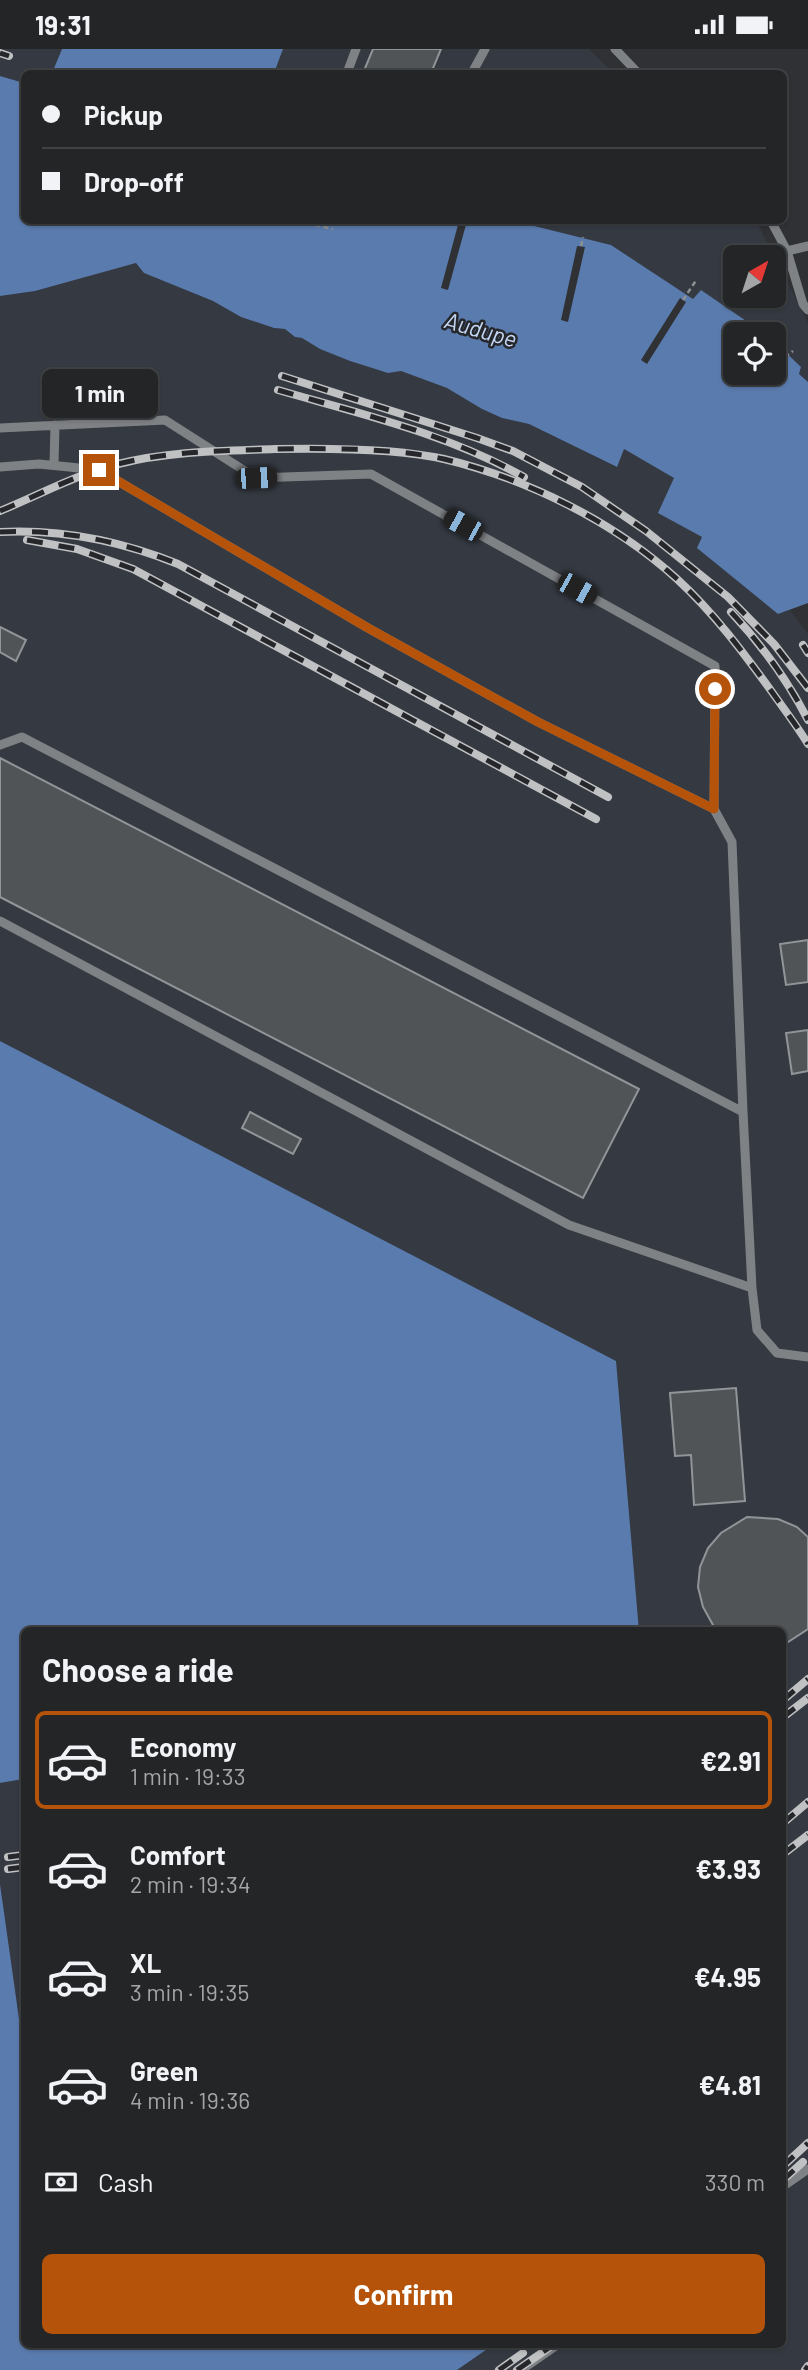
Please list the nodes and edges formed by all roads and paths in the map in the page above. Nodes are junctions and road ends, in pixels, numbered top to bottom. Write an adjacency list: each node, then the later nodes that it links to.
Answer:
1 (356, 49): 4 (lane)
2 (485, 49): 5 (lane)
3 (615, 49): 6 (lane)
4 (348, 70)
5 (474, 70)
6 (635, 70)
7 (773, 224): 13 (lane)
8 (315, 225): 9 (path)
9 (333, 229)
10 (583, 237): 11 (path)
11 (581, 246)
12 (808, 246): 13 (lane)
13 (787, 251): 16 (lane)
14 (697, 279): 15 (path)
15 (683, 300)
16 (808, 310)
17 (793, 351): 18 (path)
18 (786, 356)
19 (55, 425): 20 (lane); 21 (lane); 24 (lane)
20 (0, 428)
21 (54, 465): 22 (lane); 24 (lane)
22 (0, 467)
23 (0, 745): 26 (lane)
24 (714, 809): 26 (lane)
25 (0, 921): 27 (lane)
26 (743, 1112): 27 (lane)
27 (752, 1288): 28 (lane)
28 (808, 1357)
29 (808, 2169): 30 (lane)
30 (786, 2184)
31 (553, 2348): 32 (lane)
32 (521, 2370)

